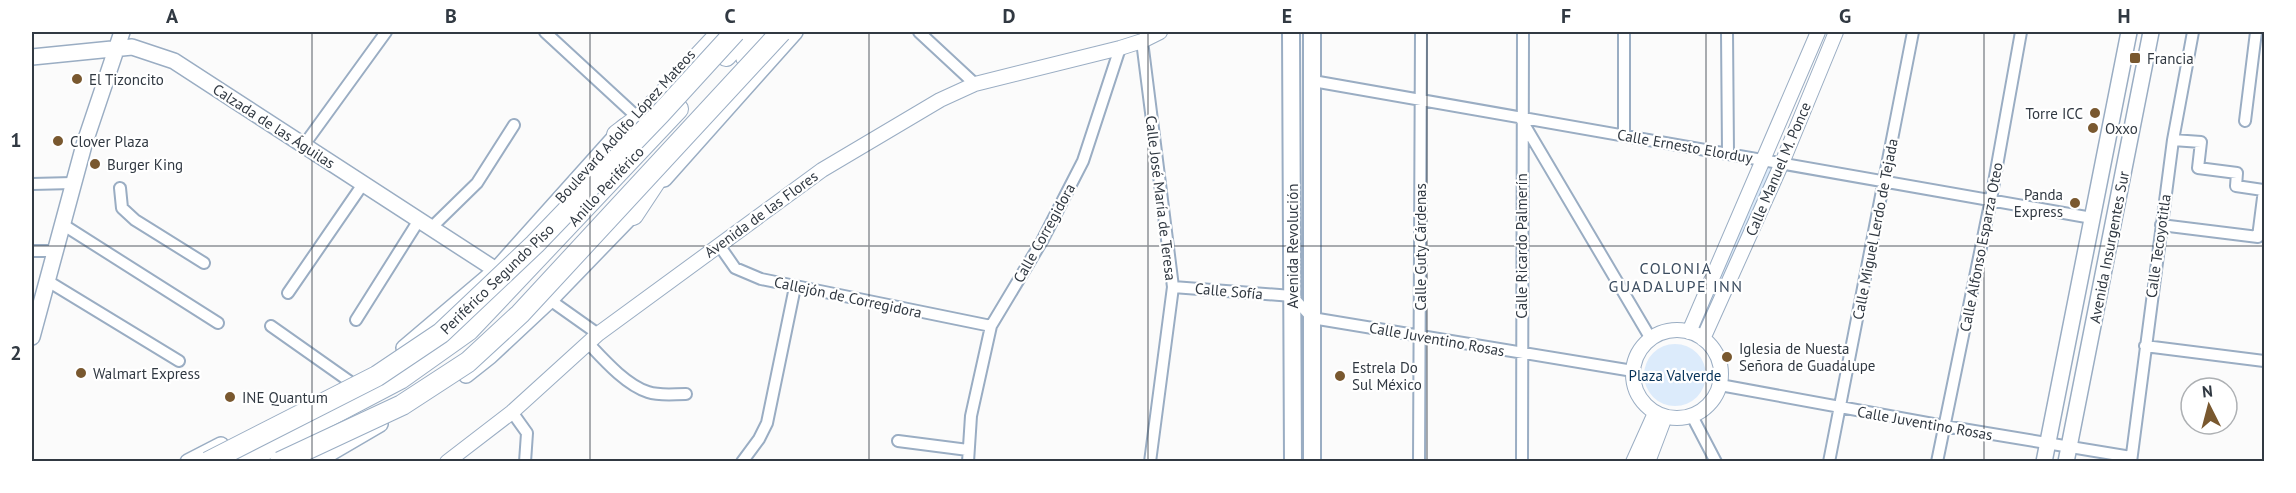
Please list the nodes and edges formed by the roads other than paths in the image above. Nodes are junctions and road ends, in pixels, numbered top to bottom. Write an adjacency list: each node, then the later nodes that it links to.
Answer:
1 (122, 32): 29 (main road)
2 (386, 32): 43 (street)
3 (545, 32): 37 (street)
4 (710, 32): 37 (main road, Boulevard Adolfo López Mateos)
5 (722, 32): 37 (highway)
6 (735, 32): 102 (highway, Periférico Segundo Piso, bridge)
7 (747, 32): 90 (highway, Anillo Periférico)
8 (768, 32): 34 (highway, Anillo Periférico)
9 (781, 32): 105 (highway, bridge)
10 (795, 32): 54 (main road)
11 (919, 32): 33 (street)
12 (1125, 32): 30 (street)
13 (1160, 32): 28 (street)
14 (1291, 32): 68 (main road, Avenida Revolución)
15 (1312, 32): 32 (main road, Avenida Revolución)
16 (1421, 32): 35 (street, Calle Guty Cárdenas)
17 (1522, 32): 36 (street, Calle Ricardo Palmerín)
18 (1624, 32): 41 (street)
19 (1728, 32): 44 (street)
20 (1818, 32): 45 (street, Calle Manuel M. Ponce)
21 (1836, 32): 46 (street, Calle Manuel M. Ponce)
22 (1913, 32): 47 (street, Calle Miguel Lerdo de Tejada)
23 (2021, 32): 53 (street, Calle Alfonso Esparza Oteo)
24 (2128, 32): 55 (main road, Avenida Insurgentes Sur)
25 (2151, 32): 98 (main road, Avenida Insurgentes Sur)
26 (2193, 32): 42 (street, Calle Tecoyotitla)
27 (2256, 32): 38 (street)
28 (1139, 36): 30 (street); 66 (street, Calle José María de Teresa)
29 (117, 46): 31 (main road, Calzada de las Águilas); 43 (main road, Calzada de las Águilas); 48 (main road)
30 (1120, 48): 33 (street, Avenida de las Flores); 74 (street, Calle Corregidora)
31 (32, 57)
32 (1313, 81): 35 (street, Calle Ernesto Elorduy); 70 (main road, Avenida Revolución)
33 (975, 84): 59 (street, Avenida de las Flores)
34 (716, 90): 54 (highway); 104 (highway, Anillo Periférico)
35 (1420, 101): 36 (street, Calle Ernesto Elorduy); 76 (street, Calle Guty Cárdenas)
36 (1520, 117): 41 (street, Calle Ernesto Elorduy); 79 (street); 82 (street, Calle Ricardo Palmerín)
37 (636, 118): 40 (highway)
38 (2245, 121)
39 (514, 125): 57 (street)
40 (617, 135): 63 (main road, Boulevard Adolfo López Mateos)
41 (1624, 135): 44 (street, Calle Ernesto Elorduy)
42 (2173, 140): 52 (street); 58 (street, Calle Tecoyotitla)
43 (304, 146): 50 (main road, Calzada de las Águilas)
44 (1728, 153): 45 (street, Calle Ernesto Elorduy)
45 (1763, 159): 46 (street, Calle Ernesto Elorduy); 75 (street, Calle Manuel M. Ponce)
46 (1782, 163): 47 (street, Calle Ernesto Elorduy); 80 (street, Calle Manuel M. Ponce)
47 (1886, 181): 53 (street, Calle Ernesto Elorduy); 91 (street, Calle Miguel Lerdo de Tejada)
48 (74, 183): 49 (street); 56 (main road)
49 (32, 184)
50 (363, 184): 57 (main road, Calzada de las Águilas); 67 (street)
51 (120, 188): 62 (street)
52 (2264, 190): 58 (street)
53 (1991, 199): 55 (street, Calle Ernesto Elorduy); 95 (street, Calle Alfonso Esparza Oteo)
54 (633, 214): 69 (main road)
55 (2092, 218): 97 (main road, Avenida Insurgentes Sur)
56 (62, 224): 60 (main road); 72 (street)
57 (425, 224): 63 (main road, Calzada de las Águilas); 71 (street)
58 (2161, 225): 81 (street, Calle Tecoyotitla)
59 (719, 245): 65 (street, Callejón de Corregidora); 78 (street, Avenida de las Flores)
60 (54, 250): 61 (street); 64 (main road)
61 (32, 251)
62 (204, 263)
63 (496, 270): 85 (main road, Boulevard Adolfo López Mateos)
64 (46, 280): 77 (main road); 83 (street)
65 (795, 287): 74 (street, Callejón de Corregidora); 109 (street)
66 (1173, 287): 68 (street, Calle Sofía); 110 (street, Calle José María de Teresa)
67 (288, 293)
68 (1292, 296): 70 (street); 111 (main road, Avenida Revolución)
69 (550, 300): 78 (street); 106 (main road)
70 (1312, 318): 76 (street, Calle Juventino Rosas); 112 (main road, Avenida Revolución)
71 (356, 320)
72 (218, 323)
73 (271, 326): 87 (street)
74 (990, 326): 99 (street, Calle Corregidora)
75 (1689, 332): 79 (street); 80 (street)
76 (1420, 335): 82 (street, Calle Juventino Rosas); 113 (street, Calle Guty Cárdenas)
77 (32, 337)
78 (593, 339): 89 (street); 92 (street, Avenida de las Flores)
79 (1651, 339): 86 (street)
80 (1703, 339): 88 (street)
81 (2145, 346): 84 (street); 100 (street, Calle Tecoyotitla)
82 (1522, 353): 86 (street, Calle Juventino Rosas); 114 (street, Calle Ricardo Palmerín)
83 (179, 361)
84 (2265, 361)
85 (372, 369): 87 (main road, Boulevard Adolfo López Mateos); 90 (highway)
86 (1633, 371): 93 (street)
87 (349, 381): 101 (main road, Boulevard Adolfo López Mateos)
88 (1720, 385): 91 (street, Calle Juventino Rosas); 94 (street)
89 (686, 394)
90 (357, 402): 103 (highway, Anillo Periférico)
91 (1839, 408): 95 (street, Calle Juventino Rosas); 118 (street, Calle Miguel Lerdo de Tejada)
92 (512, 412): 107 (street, Avenida de las Flores); 108 (street)
93 (1660, 415): 94 (street); 115 (street); 116 (street)
94 (1692, 416): 117 (street)
95 (1944, 426): 97 (street, Calle Juventino Rosas); 119 (street, Calle Alfonso Esparza Oteo)
96 (898, 441): 99 (street)
97 (2048, 444): 98 (street, Calle Juventino Rosas); 120 (main road, Avenida Insurgentes Sur)
98 (2068, 454): 100 (street, Calle Juventino Rosas)
99 (968, 456)
100 (2131, 459)
101 (188, 462)
102 (208, 462)
103 (242, 462)
104 (266, 462)
105 (280, 462)
106 (315, 462)
107 (447, 462)
108 (525, 462)
109 (741, 462)
110 (1150, 462)
111 (1293, 462)
112 (1312, 462)
113 (1419, 462)
114 (1522, 462)
115 (1633, 462)
116 (1648, 462)
117 (1716, 462)
118 (1829, 462)
119 (1937, 462)
120 (2044, 462)

